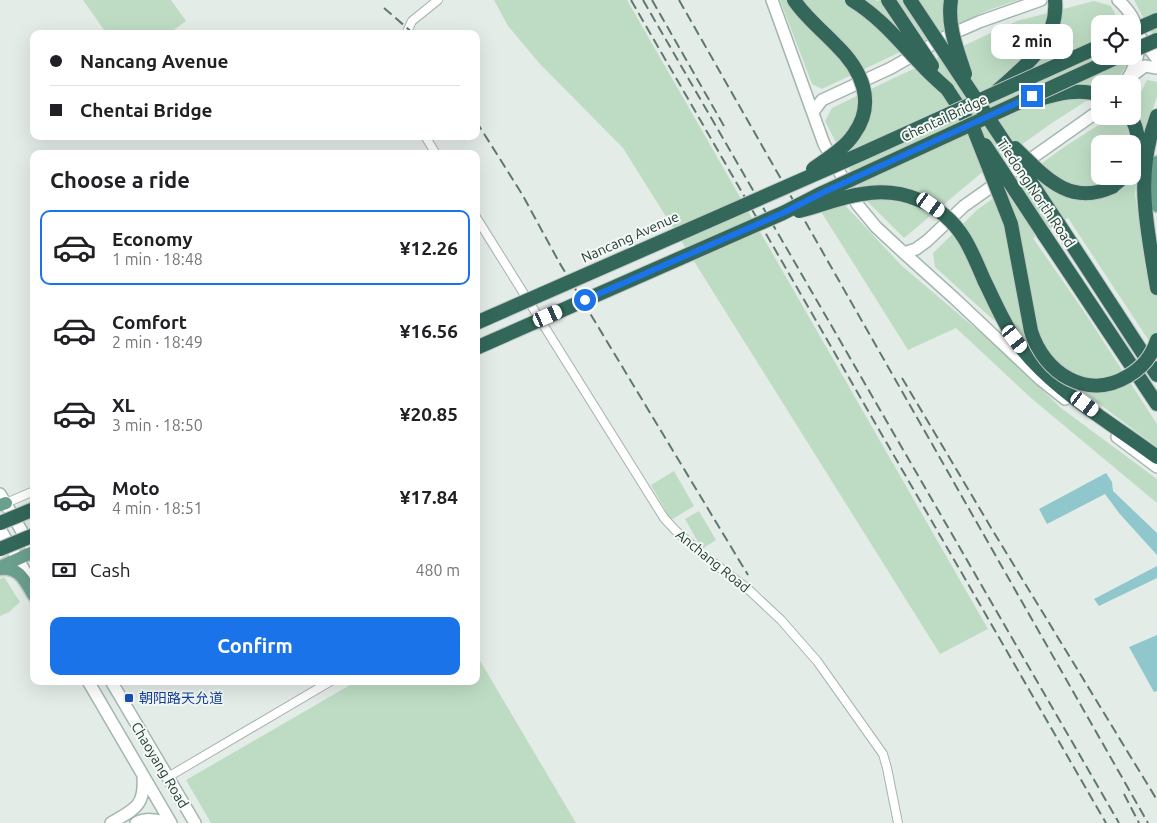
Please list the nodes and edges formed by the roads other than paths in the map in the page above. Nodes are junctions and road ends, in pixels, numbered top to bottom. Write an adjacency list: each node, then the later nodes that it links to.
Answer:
1 (438, 0): 13 (street)
2 (772, 0): 27 (street)
3 (794, 0): 34 (highway, bridge)
4 (852, 0): 23 (highway, bridge)
5 (888, 0): 23 (highway, Tiedong North Road, bridge)
6 (910, 0): 24 (highway, Tiedong North Road, bridge)
7 (951, 0): 24 (highway, bridge)
8 (1041, 0): 27 (street)
9 (1055, 0): 25 (highway)
10 (1118, 0): 11 (street)
11 (1127, 5)
12 (1157, 20): 14 (highway, bridge)
13 (408, 30)
14 (1141, 31)
15 (1141, 40): 19 (street)
16 (1157, 40): 17 (highway, bridge)
17 (1141, 47)
18 (1091, 50): 25 (highway, Chentai Bridge, bridge)
19 (1157, 59)
20 (1100, 65): 28 (highway, Chentai Bridge, bridge)
21 (1157, 68): 22 (street)
22 (1134, 75)
23 (947, 89): 32 (highway, Tiedong North Road, bridge)
24 (970, 89): 31 (highway, Tiedong North Road, bridge)
25 (995, 93): 34 (highway, Chentai Bridge, bridge)
26 (1091, 93): 28 (highway, bridge)
27 (812, 112): 40 (street)
28 (997, 112): 37 (highway, Chentai Bridge, bridge)
29 (1091, 116): 40 (street)
30 (1157, 116): 39 (highway)
31 (994, 126): 35 (highway, bridge); 46 (highway, Tiedong North Road, bridge)
32 (974, 130): 44 (highway, bridge); 47 (highway, Tiedong North Road, bridge)
33 (1157, 162): 36 (main road)
34 (796, 181): 43 (highway, Nancang Avenue, bridge)
35 (1114, 185)
36 (1157, 206)
37 (783, 213): 45 (highway, bridge); 48 (highway, bridge)
38 (480, 224): 73 (street, Anchang Road)
39 (1150, 242): 41 (highway); 42 (highway)
40 (904, 252): 49 (street)
41 (1157, 260)
42 (1157, 288)
43 (480, 321)
44 (1157, 340)
45 (480, 346)
46 (1157, 375)
47 (1157, 404)
48 (1157, 457)
49 (1157, 468)
50 (30, 492): 51 (street)
51 (2, 501): 56 (street)
52 (30, 511): 53 (highway, bridge)
53 (0, 523)
54 (0, 529): 59 (street)
55 (30, 537): 57 (highway, bridge)
56 (30, 546)
57 (0, 549)
58 (30, 554): 59 (main road)
59 (18, 559): 60 (main road); 61 (street)
60 (0, 568): 62 (main road)
61 (30, 579)
62 (30, 590)
63 (90, 685): 66 (street, Chaoyang Road)
64 (113, 685): 67 (street, Chaoyang Road)
65 (324, 685): 67 (street)
66 (143, 775): 68 (street); 71 (street, Chaoyang Road)
67 (168, 777): 72 (street, Chaoyang Road)
68 (112, 823)
69 (136, 823): 70 (street)
70 (166, 823)
71 (171, 823)
72 (195, 823)
73 (898, 823)

